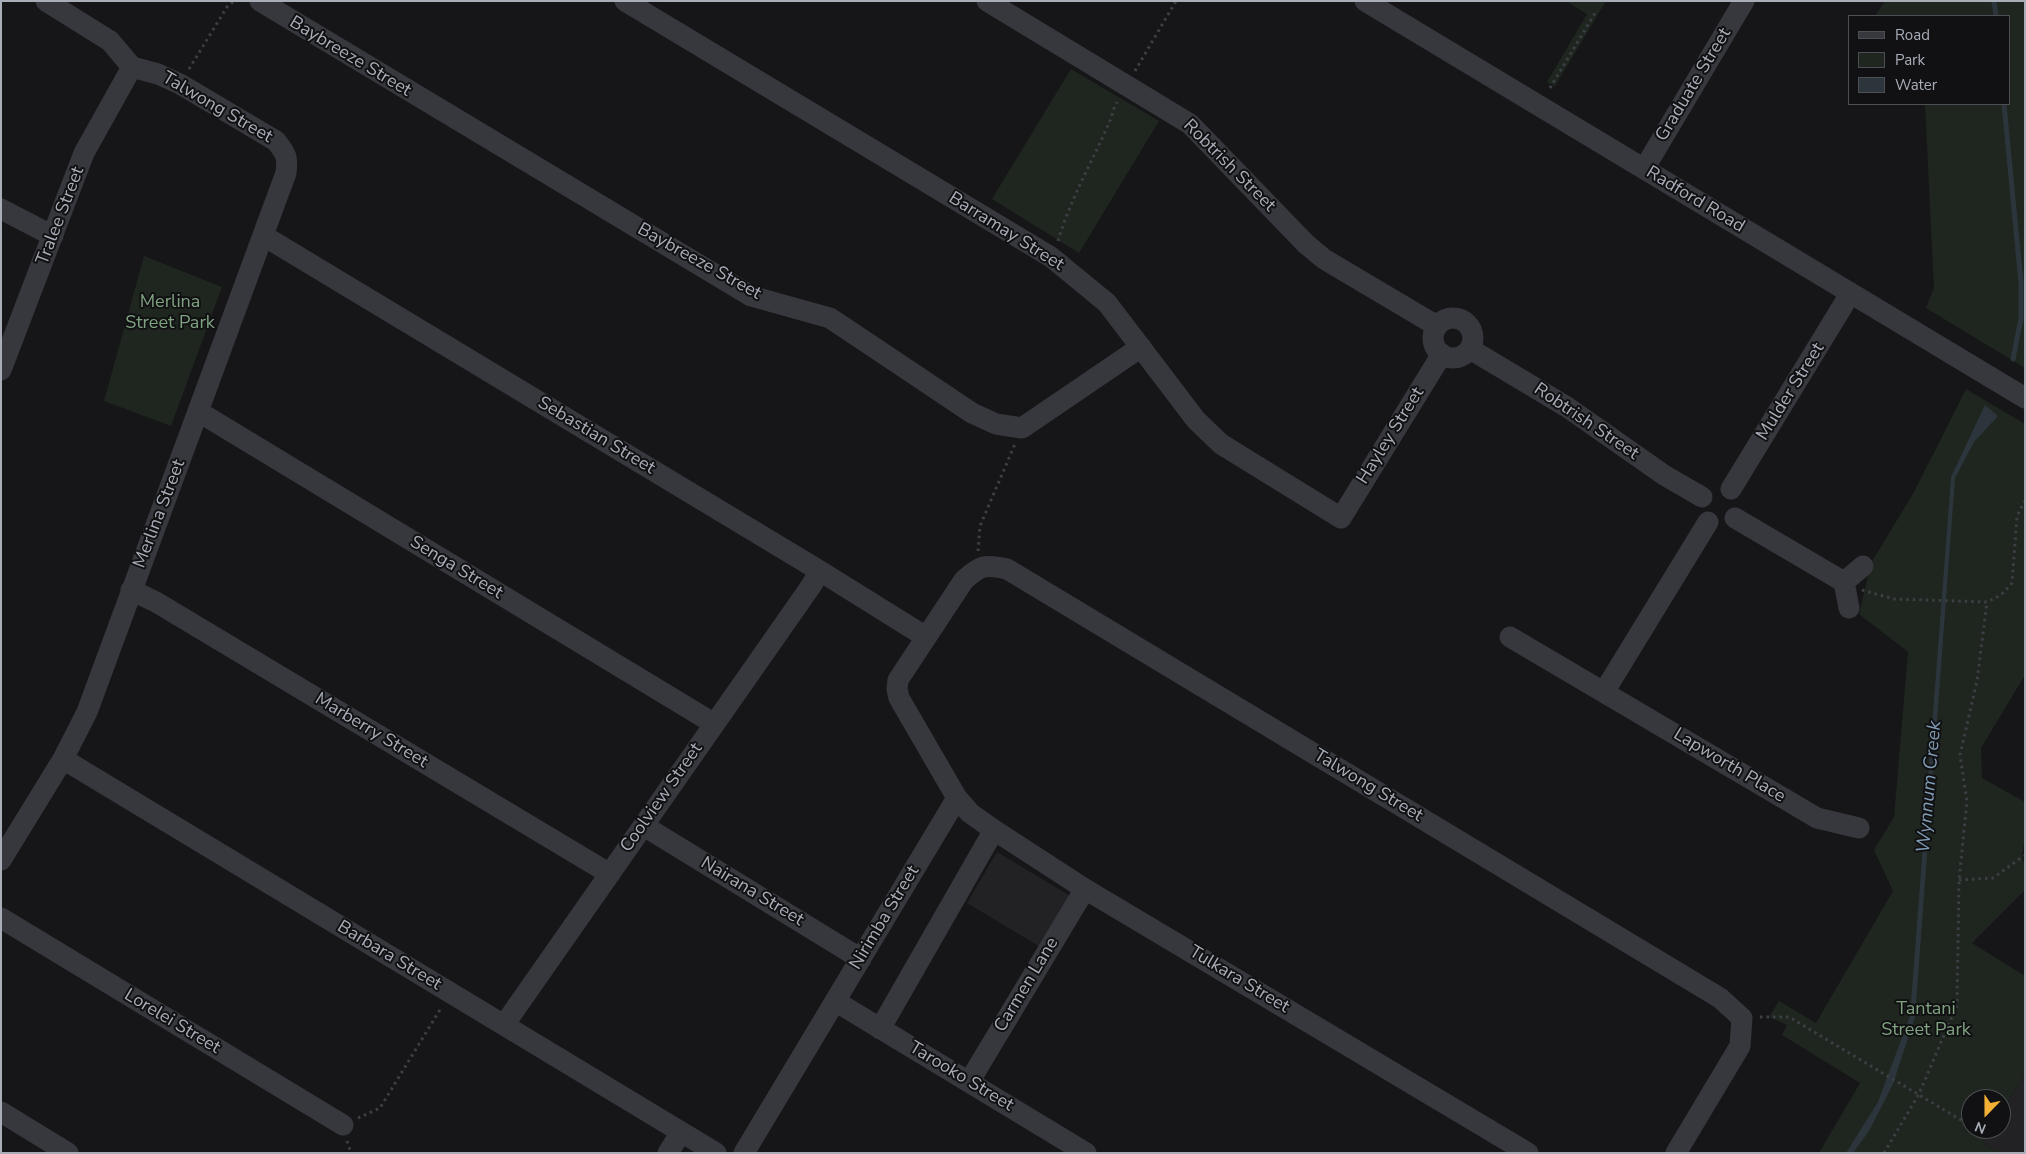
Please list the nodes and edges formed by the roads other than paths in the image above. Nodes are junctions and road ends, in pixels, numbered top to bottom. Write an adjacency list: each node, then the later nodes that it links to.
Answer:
1 (46, 1): 7 (street)
2 (260, 1): 15 (street, Baybreeze Street)
3 (625, 1): 15 (street, Barramay Street)
4 (987, 1): 14 (street, Robtrish Street)
5 (1365, 1): 9 (street, Radford Road)
6 (1744, 1): 9 (street, Graduate Street)
7 (132, 67): 8 (street, Talwong Street); 11 (street, Tralee Street)
8 (287, 154): 12 (street, Merlina Street)
9 (1644, 169): 13 (street, Radford Road)
10 (1, 209): 11 (street)
11 (53, 236): 18 (street, Tralee Street)
12 (264, 236): 20 (street, Merlina Street); 27 (street, Sebastian Street)
13 (1850, 294): 19 (street, Radford Road); 21 (street, Mulder Street)
14 (1437, 326): 16 (street); 17 (street)
15 (1141, 347): 23 (street, Barramay Street)
16 (1470, 349): 17 (street); 22 (street, Robtrish Street)
17 (1442, 354): 23 (street, Hayley Street)
18 (1, 370)
19 (2025, 398)
20 (199, 412): 29 (street, Merlina Street); 34 (street, Senga Street)
21 (1731, 489): 22 (street); 24 (street)
22 (1702, 497): 25 (street)
23 (1341, 518)
24 (1735, 518): 25 (street); 28 (street)
25 (1708, 522): 33 (street)
26 (1863, 566): 28 (street)
27 (820, 571): 31 (street, Sebastian Street); 34 (street, Coolview Street)
28 (1844, 582): 30 (street)
29 (131, 590): 35 (street, Merlina Street); 41 (street, Marberry Street)
30 (1849, 608)
31 (926, 637): 36 (street); 58 (street, Talwong Street)
32 (1510, 637): 33 (street, Lapworth Place)
33 (1604, 692): 38 (street, Lapworth Place)
34 (713, 724): 37 (street, Coolview Street)
35 (63, 759): 40 (street, Merlina Street); 46 (street, Barbara Street)
36 (957, 798): 39 (street, Tulkara Street); 44 (street, Nirimba Street)
37 (644, 826): 41 (street, Coolview Street); 44 (street, Nairana Street)
38 (1859, 828)
39 (994, 830): 42 (street, Tulkara Street); 47 (street)
40 (1, 860)
41 (610, 874): 46 (street, Coolview Street)
42 (1086, 889): 48 (street, Carmen Lane); 57 (street, Tulkara Street)
43 (1, 918): 50 (street, Lorelei Street)
44 (861, 959): 45 (street, Nirimba Street)
45 (835, 1001): 47 (street, Tarooko Street); 55 (street, Nirimba Street)
46 (504, 1025): 51 (street, Barbara Street)
47 (880, 1028): 48 (street, Tarooko Street)
48 (969, 1082): 56 (street, Tarooko Street)
49 (1, 1112): 52 (street)
50 (343, 1125)
51 (681, 1132): 53 (street); 54 (street, Barbara Street)
52 (68, 1153)
53 (668, 1153)
54 (716, 1153)
55 (744, 1153)
56 (1086, 1153)
57 (1528, 1153)
58 (1676, 1153)

